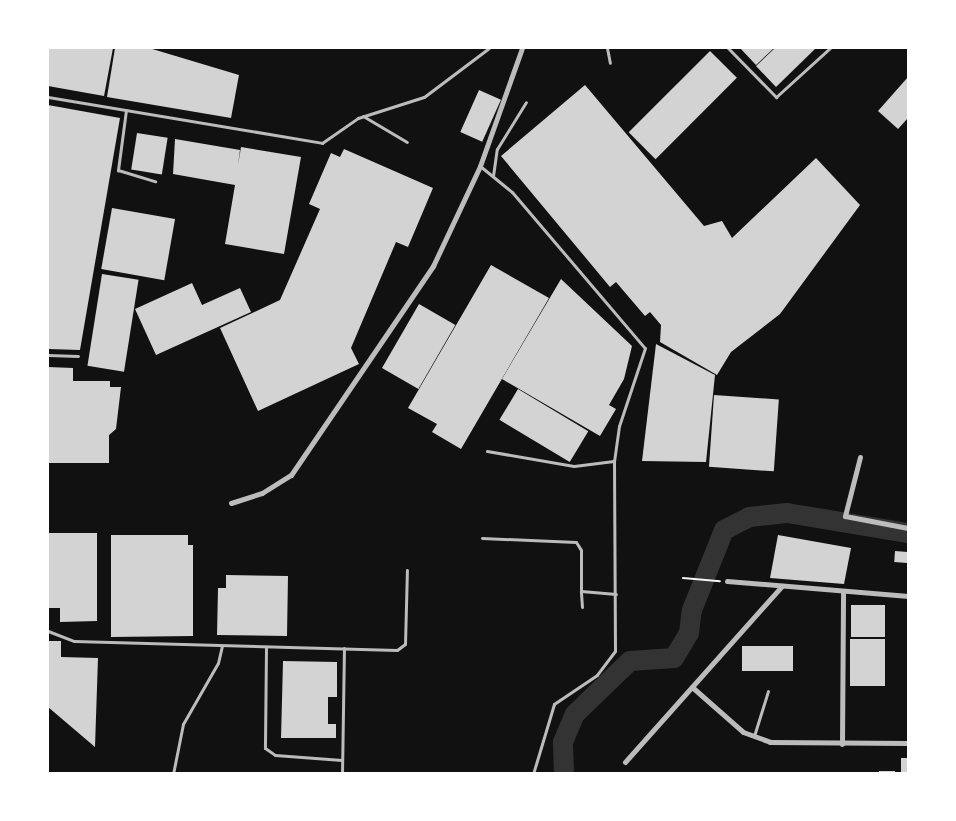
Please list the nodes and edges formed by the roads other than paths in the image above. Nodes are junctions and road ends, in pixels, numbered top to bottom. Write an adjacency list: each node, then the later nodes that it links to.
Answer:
1 (487, 48): 10 (lane)
2 (522, 48): 12 (street)
3 (607, 48): 6 (lane)
4 (728, 48): 5 (lane)
5 (830, 48)
6 (610, 63)
7 (48, 97): 9 (lane)
8 (526, 102): 13 (lane)
9 (126, 110): 10 (lane); 14 (lane)
10 (363, 116): 11 (lane)
11 (406, 142)
12 (480, 166): 13 (lane); 20 (street)
13 (493, 176): 19 (lane)
14 (154, 181)
15 (48, 355): 16 (lane)
16 (78, 356)
17 (487, 451): 19 (lane)
18 (860, 457): 21 (street)
19 (614, 461): 28 (lane)
20 (231, 503)
21 (908, 528)
22 (482, 538): 26 (lane)
23 (407, 570): 34 (lane)
24 (727, 581): 25 (street)
25 (782, 586): 27 (street); 35 (street)
26 (581, 591): 28 (lane); 30 (lane)
27 (843, 592): 29 (street); 39 (street)
28 (616, 594): 44 (lane)
29 (908, 596)
30 (582, 607)
31 (48, 631): 32 (lane)
32 (222, 646): 33 (lane); 42 (lane)
33 (266, 648): 34 (lane); 40 (lane)
34 (344, 648): 40 (lane)
35 (692, 687): 37 (street); 41 (street)
36 (768, 691): 37 (lane)
37 (754, 737): 39 (street)
38 (908, 743): 39 (street)
39 (842, 744)
40 (342, 760): 43 (lane)
41 (624, 762)
42 (172, 774)
43 (342, 774)
44 (533, 774)

